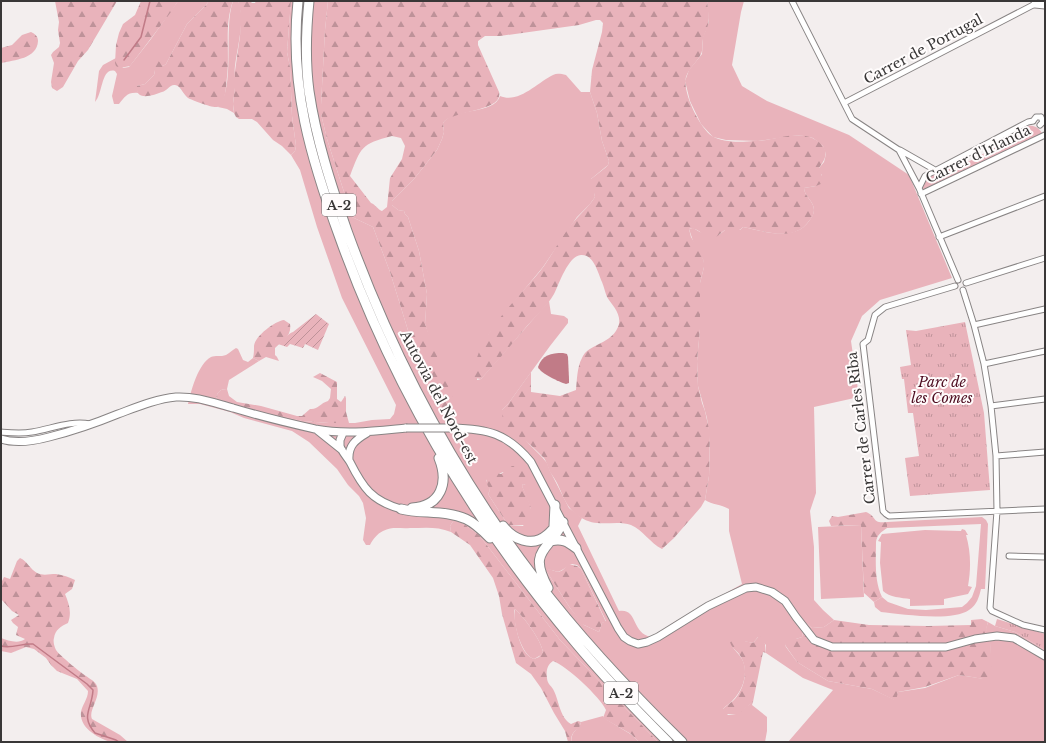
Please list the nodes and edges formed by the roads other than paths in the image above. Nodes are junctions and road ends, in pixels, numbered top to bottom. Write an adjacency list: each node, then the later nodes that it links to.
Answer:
1 (298, 1): 34 (highway, Autovia del Nord-est / A-2)
2 (309, 1): 40 (highway, Autovia del Nord-est / A-2)
3 (792, 1): 6 (street)
4 (1038, 2): 5 (street); 6 (street, Carrer de Portugal)
5 (1045, 5)
6 (844, 104): 11 (street)
7 (1043, 115): 8 (street, Carrer d'Irlanda); 9 (street)
8 (1033, 121): 9 (street); 12 (street, Carrer d'Irlanda)
9 (1040, 125): 10 (street)
10 (1045, 134): 14 (street, Carrer d'Irlanda)
11 (899, 150): 12 (street); 13 (street)
12 (935, 170): 13 (street, Carrer d'Irlanda)
13 (919, 188): 14 (street)
14 (921, 194): 16 (street)
15 (1045, 196): 16 (street)
16 (939, 237): 18 (street)
17 (1045, 258): 19 (street)
18 (958, 280): 19 (street); 20 (street)
19 (966, 283): 21 (street)
20 (955, 286): 21 (street); 42 (street, Carrer de Carles Riba)
21 (963, 290): 23 (street)
22 (1045, 309): 23 (street)
23 (974, 325): 25 (street)
24 (1045, 351): 25 (street)
25 (984, 364): 27 (street)
26 (1045, 399): 27 (street)
27 (991, 406): 37 (street)
28 (90, 424): 29 (street); 30 (street); 33 (street)
29 (315, 429): 32 (street); 35 (street)
30 (1, 432)
31 (368, 432): 32 (street); 35 (street); 38 (street, bridge)
32 (343, 433): 35 (street)
33 (1, 439)
34 (434, 442): 39 (highway); 46 (highway, Autovia del Nord-est / A-2)
35 (345, 451): 39 (street)
36 (1045, 452): 37 (street)
37 (996, 456): 42 (street)
38 (555, 505): 43 (street); 44 (highway)
39 (401, 508): 46 (highway)
40 (485, 508): 44 (highway); 50 (highway, Autovia del Nord-est / A-2)
41 (1045, 508): 42 (street, Carrer de Carles Riba)
42 (997, 512): 51 (street)
43 (563, 522): 44 (highway); 45 (highway); 47 (street)
44 (554, 526)
45 (551, 541): 47 (highway); 50 (highway)
46 (501, 547): 53 (highway, Autovia del Nord-est / A-2)
47 (576, 548): 52 (street)
48 (1009, 556): 49 (street)
49 (1045, 557)
50 (552, 600): 54 (highway, Autovia del Nord-est / A-2)
51 (1045, 630)
52 (1045, 656)
53 (668, 742)
54 (682, 742)

